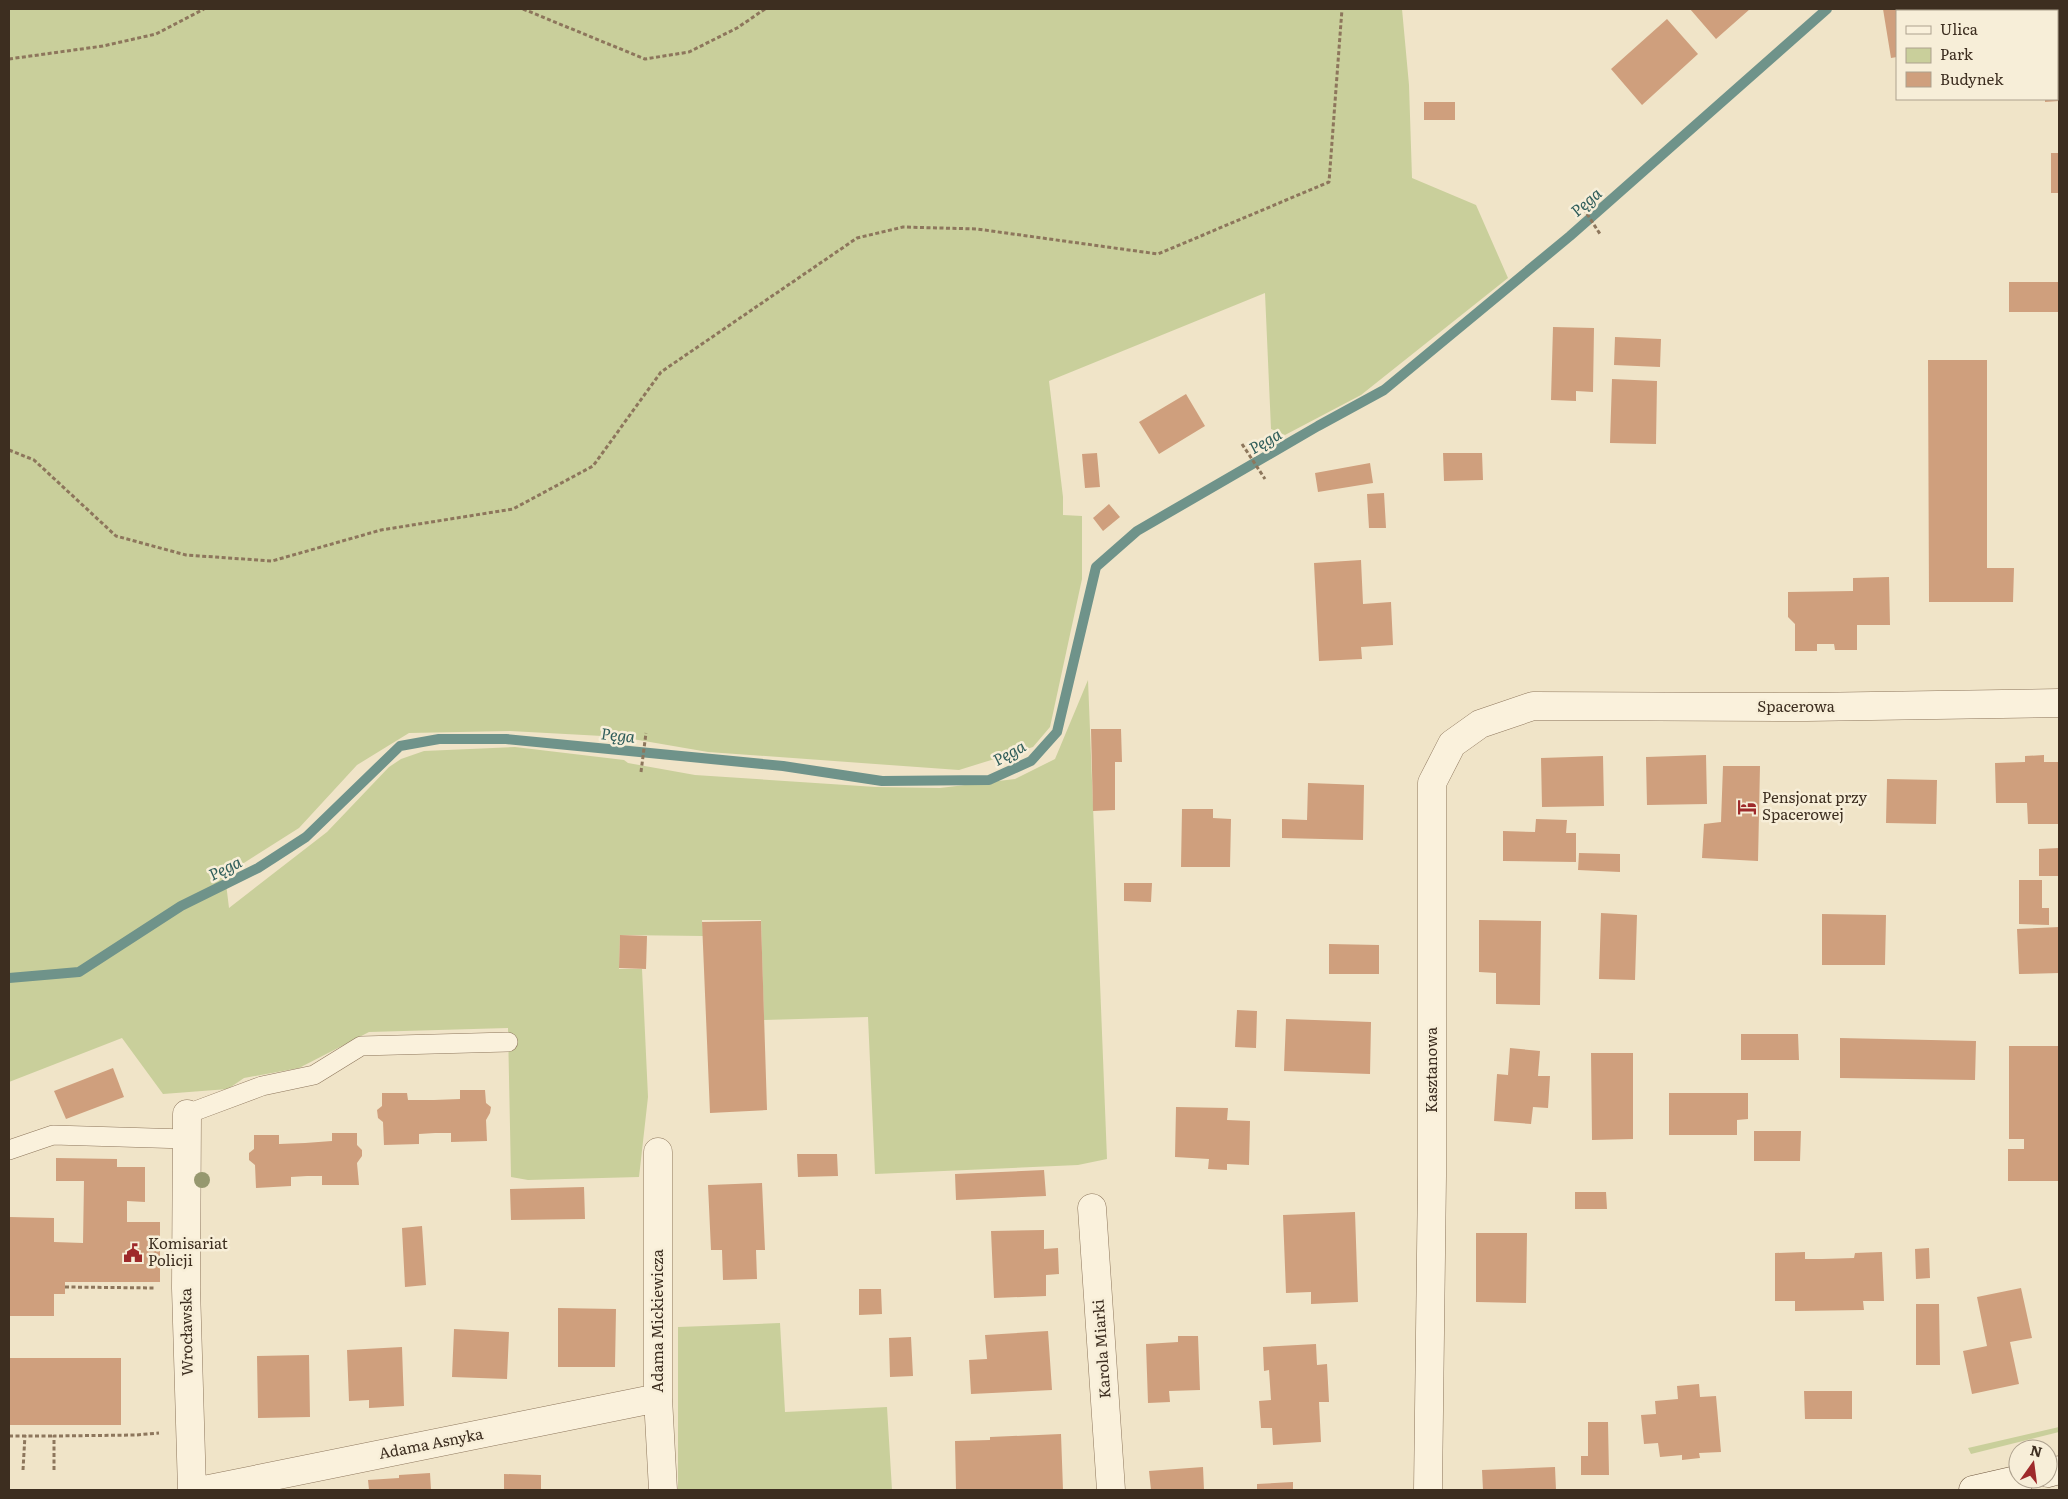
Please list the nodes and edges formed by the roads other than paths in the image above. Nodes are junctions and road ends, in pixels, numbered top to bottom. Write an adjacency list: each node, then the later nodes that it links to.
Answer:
1 (2059, 703): 2 (street, Spacerowa)
2 (1533, 706): 14 (street, Kasztanowa)
3 (508, 1042): 4 (lane)
4 (186, 1126): 5 (lane); 10 (street, Wrocławska)
5 (9, 1150)
6 (658, 1152): 8 (street, Adama Mickiewicza)
7 (1092, 1208): 13 (street, Karola Miarki)
8 (658, 1398): 11 (street, Adama Asnyka); 12 (street, Adama Mickiewicza)
9 (2008, 1482): 15 (street)
10 (192, 1490)
11 (204, 1490)
12 (663, 1490)
13 (1111, 1490)
14 (1428, 1490)
15 (1973, 1490)

